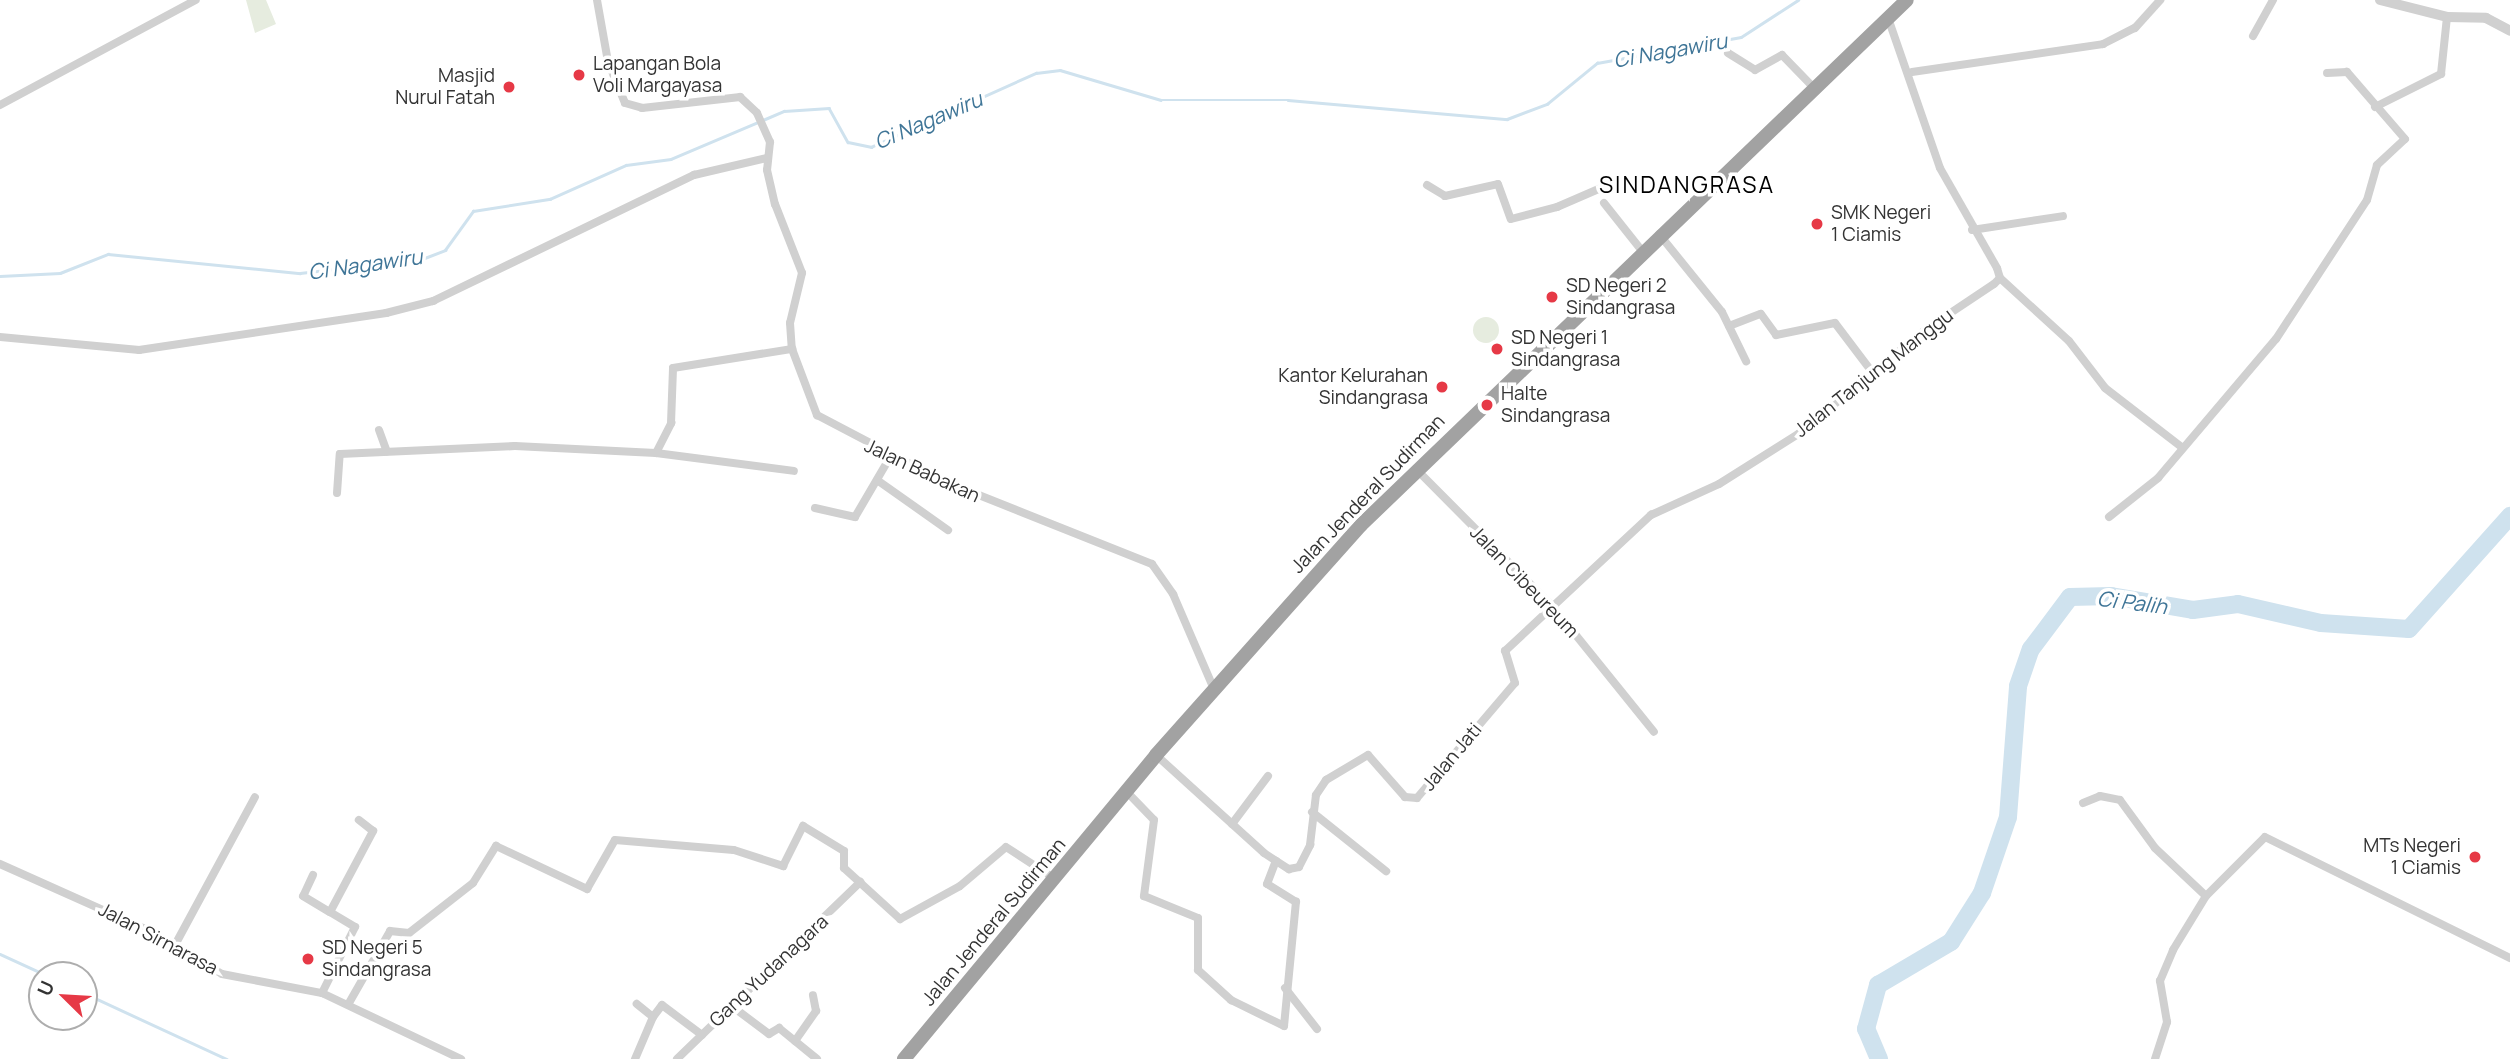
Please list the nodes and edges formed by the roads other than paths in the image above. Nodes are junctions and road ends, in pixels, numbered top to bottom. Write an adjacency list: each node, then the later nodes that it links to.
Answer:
1 (196, 0): 15 (street)
2 (597, 0): 17 (street, Jalan Babakan)
3 (1907, 0): 8 (highway, Jalan Jenderal Sudirman)
4 (2160, 0): 12 (street)
5 (2273, 0): 10 (street)
6 (2380, 0): 7 (street)
7 (2447, 17): 9 (street); 16 (street)
8 (1888, 18): 12 (street); 14 (highway, Jalan Jenderal Sudirman)
9 (2510, 31)
10 (2253, 36)
11 (1728, 53): 14 (street)
12 (1912, 72): 22 (street)
13 (2327, 73): 16 (street)
14 (1813, 87): 23 (highway, Jalan Jenderal Sudirman)
15 (0, 105)
16 (2375, 107): 32 (street)
17 (767, 158): 27 (street); 28 (street, Jalan Babakan)
18 (1624, 178): 19 (street)
19 (1427, 185)
20 (1604, 203): 24 (street)
21 (2063, 216): 22 (street)
22 (1972, 230): 25 (street)
23 (1659, 234): 24 (highway, Jalan Jenderal Sudirman); 26 (street)
24 (1642, 251): 36 (highway, Jalan Jenderal Sudirman)
25 (2000, 278): 30 (street, Jalan Tanjung Manggu); 32 (street)
26 (1729, 326): 29 (street); 30 (street)
27 (0, 337)
28 (792, 349): 34 (street); 35 (street, Jalan Babakan)
29 (1746, 361)
30 (1872, 372): 43 (street, Jalan Tanjung Manggu)
31 (379, 430): 33 (street)
32 (2183, 448): 41 (street)
33 (387, 452): 34 (street); 39 (street)
34 (656, 453): 37 (street)
35 (890, 457): 38 (street); 44 (street, Jalan Babakan)
36 (1416, 469): 43 (street, Jalan Cibeureum); 44 (highway, Jalan Jenderal Sudirman)
37 (794, 471)
38 (877, 480): 40 (street); 42 (street)
39 (337, 493)
40 (815, 508)
41 (2109, 517)
42 (948, 530)
43 (1554, 608): 45 (street, Jalan Cibeureum); 51 (street, Jalan Jati)
44 (1214, 689): 46 (highway, Jalan Jenderal Sudirman)
45 (1654, 732)
46 (1156, 755): 48 (highway, Jalan Jenderal Sudirman); 53 (street)
47 (1268, 776): 53 (street)
48 (1126, 792): 58 (highway, Jalan Jenderal Sudirman); 64 (street)
49 (255, 797): 62 (street)
50 (2083, 803): 60 (street)
51 (1312, 813): 54 (street, Jalan Jati); 56 (street)
52 (359, 820): 61 (street)
53 (1232, 824): 54 (street)
54 (1276, 860): 64 (street)
55 (0, 864): 62 (street, Jalan Sirnarasa)
56 (1386, 871)
57 (313, 876): 61 (street)
58 (1055, 879): 59 (street); 78 (highway, Jalan Jenderal Sudirman)
59 (860, 882): 67 (street); 69 (street, Gang Yudanagara)
60 (2206, 895): 63 (street); 79 (street)
61 (330, 912): 65 (street)
62 (175, 945): 65 (street, Jalan Sirnarasa)
63 (2510, 958)
64 (1285, 988): 71 (street)
65 (322, 993): 67 (street, Jalan Sirnarasa)
66 (813, 995): 73 (street)
67 (349, 1003): 74 (street, Jalan Sirnarasa)
68 (637, 1004): 70 (street)
69 (733, 1007): 72 (street, Gang Yudanagara); 73 (street)
70 (653, 1017): 72 (street); 75 (street)
71 (1317, 1029)
72 (702, 1035): 76 (street, Gang Yudanagara)
73 (794, 1041): 77 (street)
74 (461, 1059)
75 (635, 1059)
76 (677, 1059)
77 (817, 1059)
78 (904, 1059)
79 (2155, 1059)

